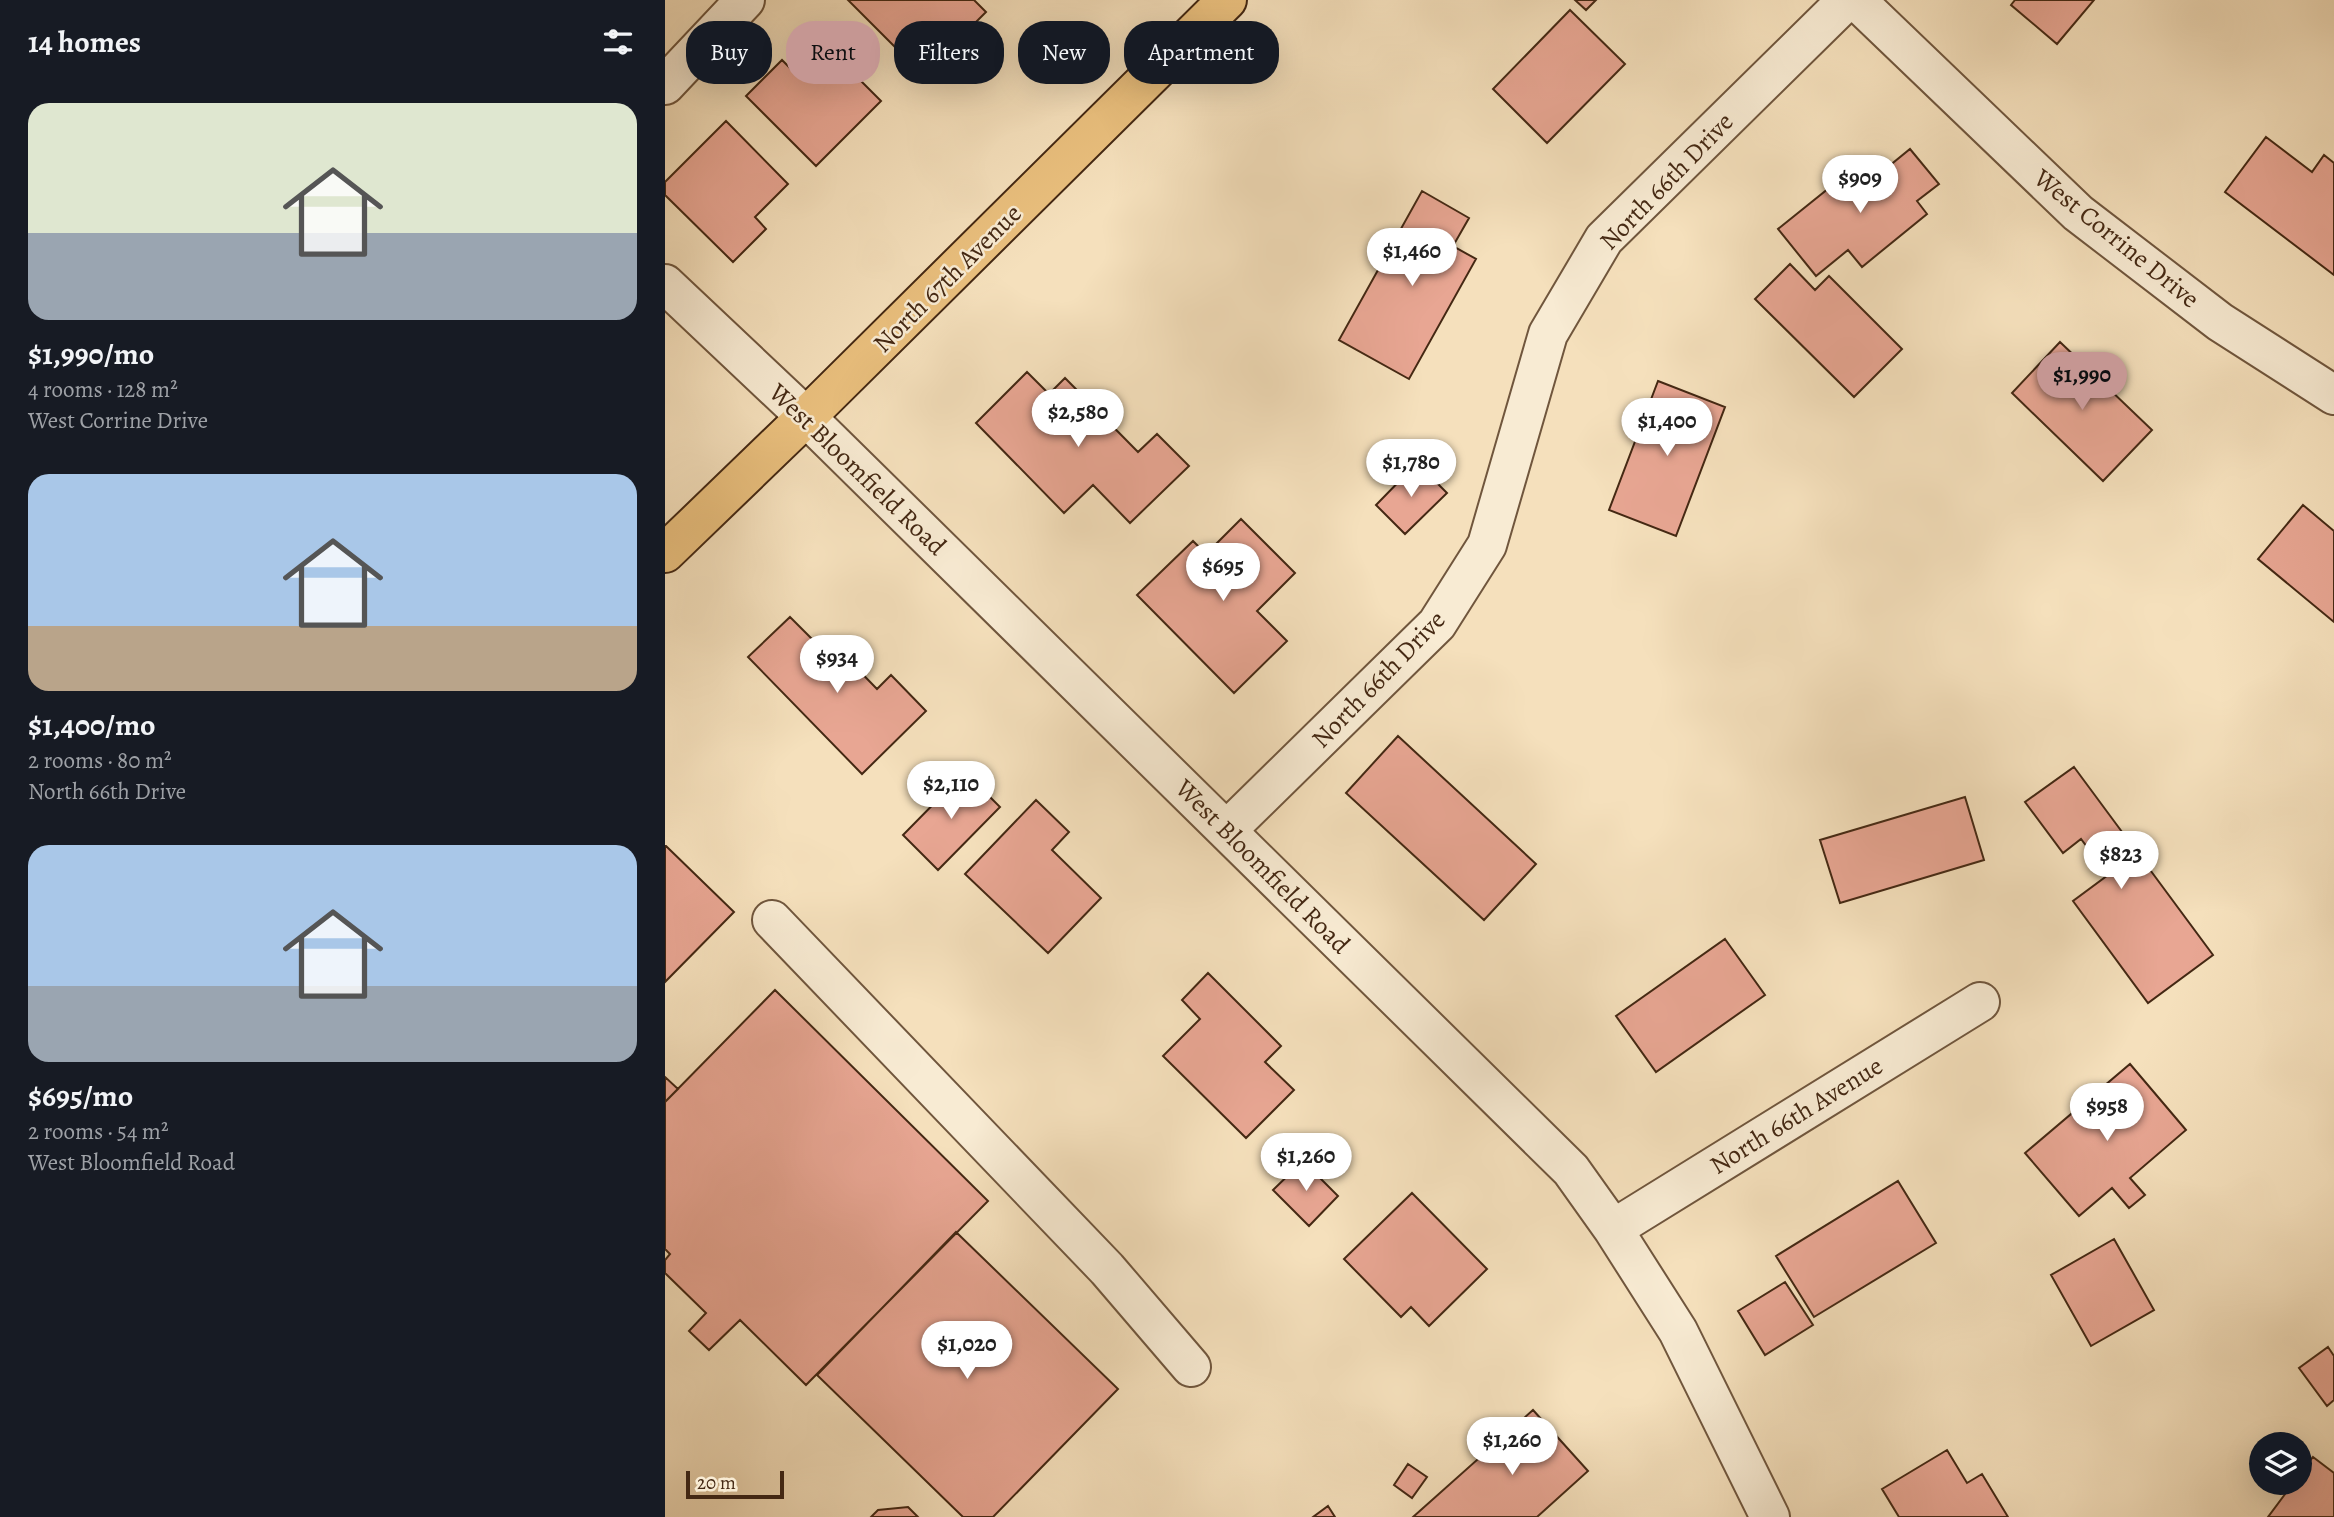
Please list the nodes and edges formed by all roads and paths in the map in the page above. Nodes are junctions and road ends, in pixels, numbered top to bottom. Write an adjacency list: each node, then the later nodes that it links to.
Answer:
1 (745, 0): 5 (street)
2 (1227, 0): 8 (main road, North 67th Avenue)
3 (1847, 0): 10 (street, North 66th Drive)
4 (1856, 0): 7 (street, West Corrine Drive)
5 (665, 85)
6 (665, 284): 8 (street, West Bloomfield Road)
7 (2334, 395)
8 (806, 417): 9 (main road, North 67th Avenue); 10 (street, West Bloomfield Road)
9 (665, 553)
10 (1227, 830): 13 (street, West Bloomfield Road)
11 (772, 920): 14 (street)
12 (1980, 1002): 13 (street, North 66th Avenue)
13 (1613, 1229): 15 (street, West Bloomfield Road)
14 (1191, 1367)
15 (1770, 1517)

